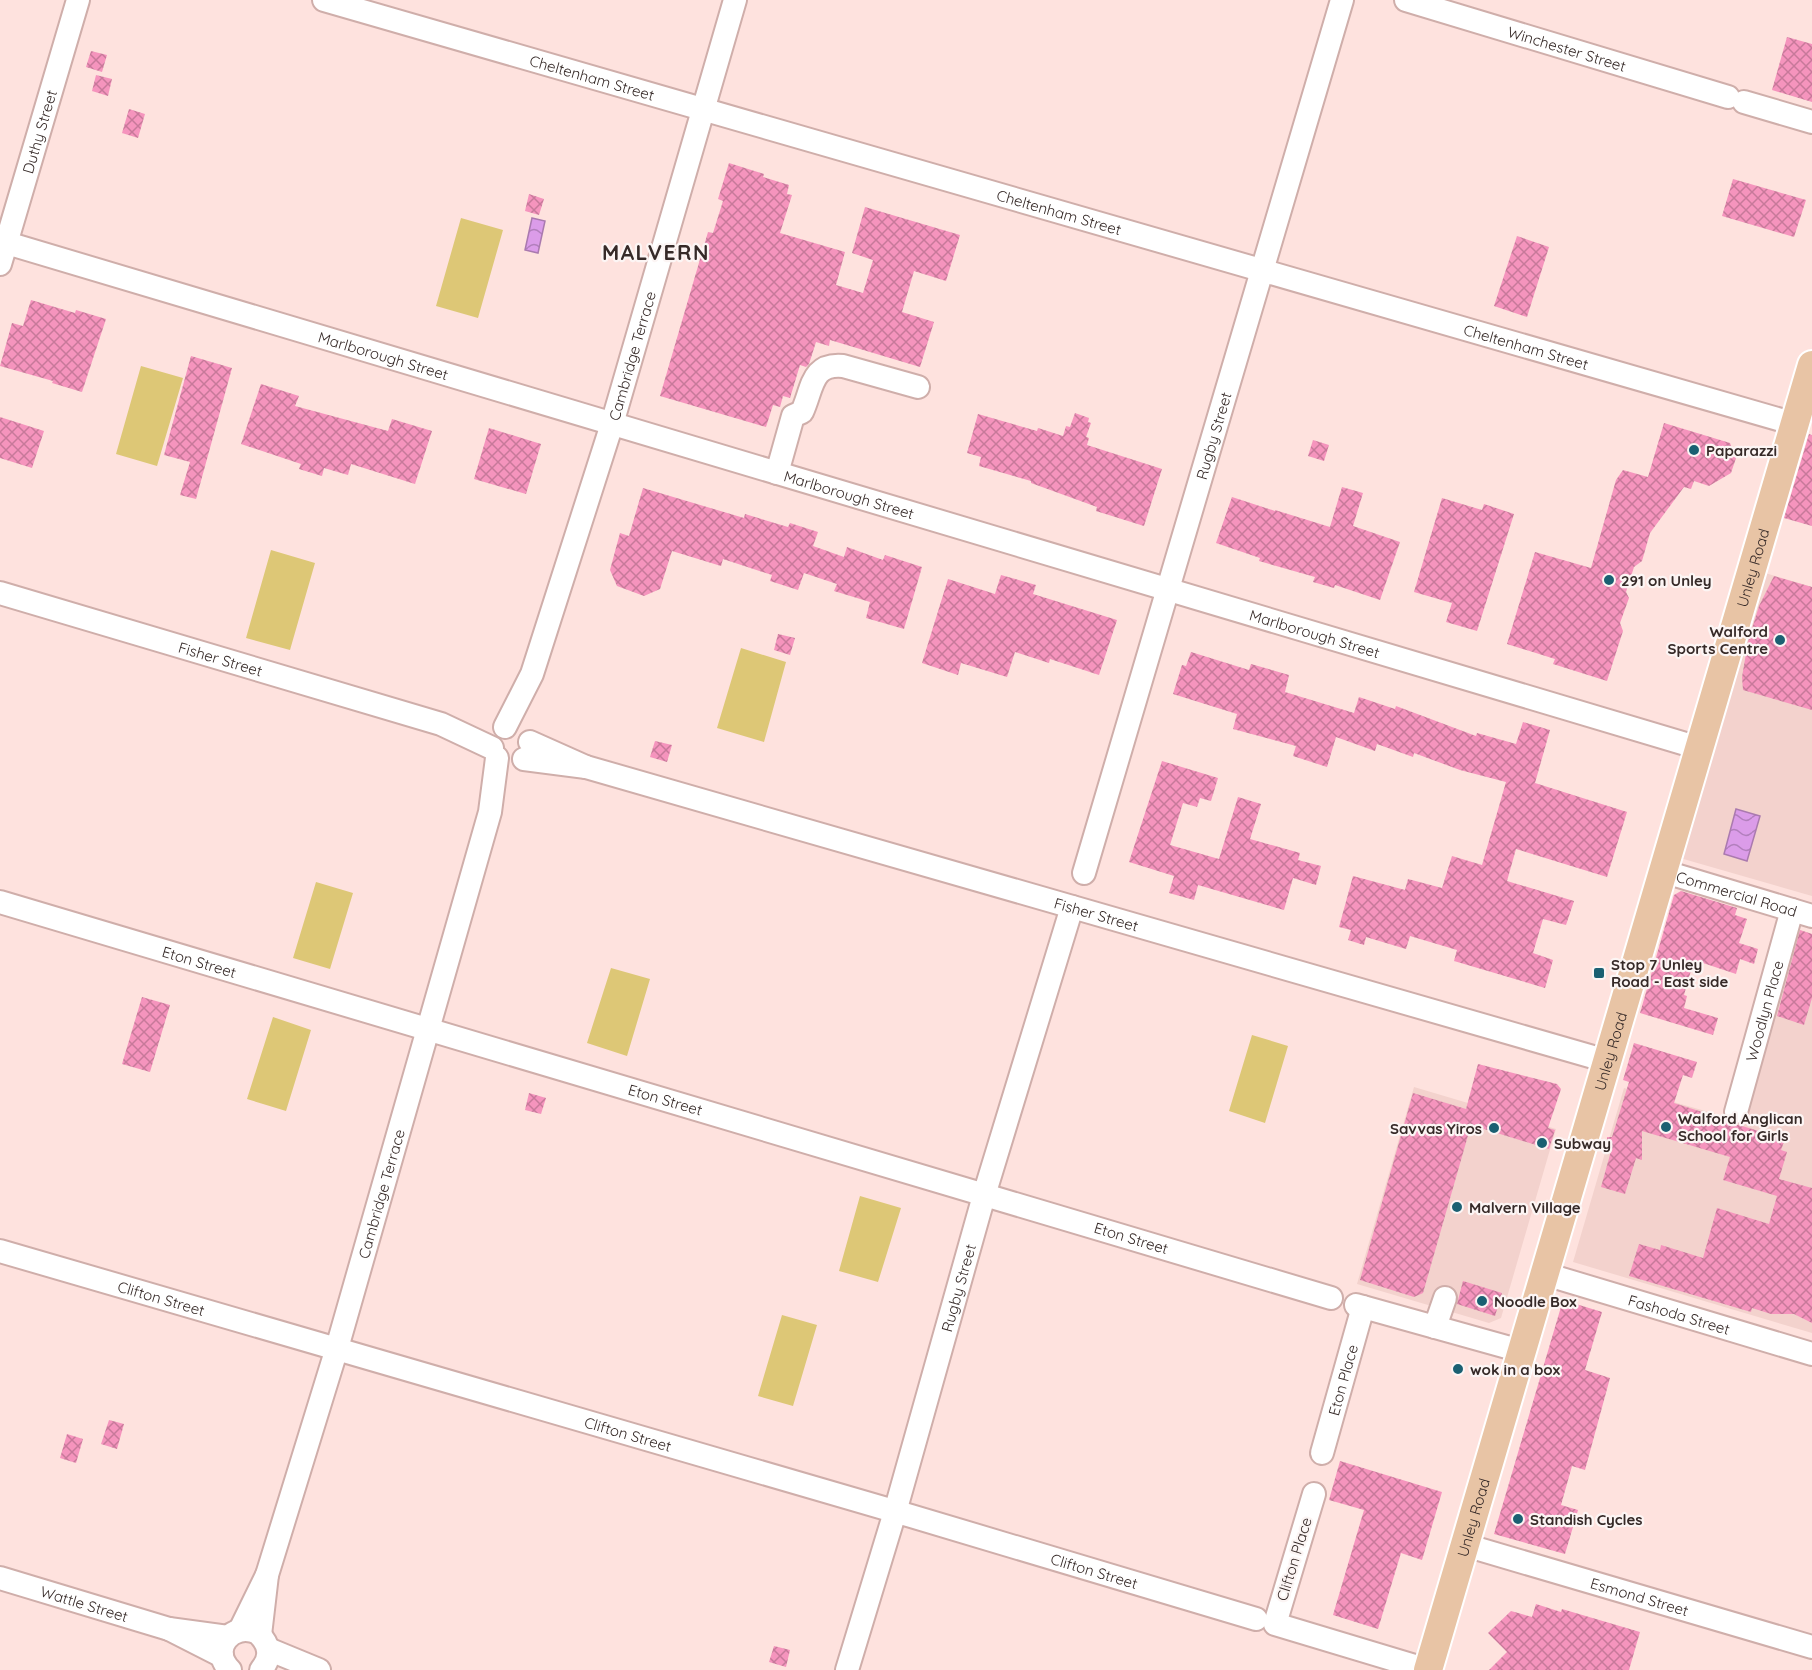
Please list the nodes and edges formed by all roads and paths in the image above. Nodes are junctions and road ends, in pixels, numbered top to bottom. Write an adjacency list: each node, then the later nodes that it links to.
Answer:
1 (78, 0): 8 (street, Duthy Street)
2 (324, 0): 6 (street, Cheltenham Street)
3 (735, 0): 6 (street, Cambridge Terrace)
4 (1342, 0): 9 (street, Rugby Street)
5 (1406, 0): 7 (street, Winchester Street)
6 (703, 109): 9 (street, Cheltenham Street); 12 (street, Cambridge Terrace)
7 (1812, 122)
8 (2, 250): 12 (street, Marlborough Street)
9 (1263, 271): 13 (street, Cheltenham Street); 15 (street, Rugby Street)
10 (1812, 365): 13 (main road, Unley Road)
11 (918, 387): 14 (street)
12 (612, 424): 14 (street, Marlborough Street); 17 (street, Cambridge Terrace)
13 (1795, 424): 18 (main road, Unley Road)
14 (777, 473): 15 (street, Marlborough Street)
15 (1169, 590): 18 (street, Marlborough Street); 20 (street, Rugby Street)
16 (0, 593): 17 (street, Fisher Street)
17 (511, 745): 22 (street, Fisher Street); 24 (street, Cambridge Terrace)
18 (1699, 748): 19 (main road, Unley Road)
19 (1662, 871): 23 (street, Commercial Road); 25 (main road, Unley Road)
20 (1084, 873)
21 (0, 902): 24 (street, Eton Street)
22 (1072, 907): 25 (street, Fisher Street); 27 (street, Rugby Street)
23 (1802, 913): 26 (street, Woodlyn Place)
24 (427, 1030): 27 (street, Eton Street); 33 (street, Cambridge Terrace)
25 (1607, 1062): 29 (main road, Unley Road)
26 (1736, 1112)
27 (985, 1192): 30 (street, Eton Street); 38 (street, Rugby Street)
28 (0, 1251): 33 (street, Clifton Street)
29 (1545, 1274): 34 (main road, Unley Road); 35 (street, Fashoda Street)
30 (1331, 1298)
31 (1445, 1298): 32 (street)
32 (1435, 1327): 34 (street); 36 (street, Eton Place)
33 (337, 1348): 38 (street, Clifton Street); 43 (street, Cambridge Terrace)
34 (1521, 1351): 39 (main road, Unley Road)
35 (1812, 1354)
36 (1322, 1453)
37 (1314, 1494): 41 (street, Clifton Place)
38 (895, 1512): 41 (street, Clifton Street); 46 (street, Rugby Street)
39 (1465, 1545): 42 (street, Esmond Street); 47 (main road, Unley Road)
40 (0, 1578): 43 (street, Wattle Street)
41 (1265, 1622): 47 (street, Clifton Street)
42 (1812, 1647)
43 (247, 1651): 44 (street, Wattle Street); 45 (street, Wattle Street)
44 (292, 1670)
45 (319, 1670)
46 (847, 1670)
47 (1428, 1670)

